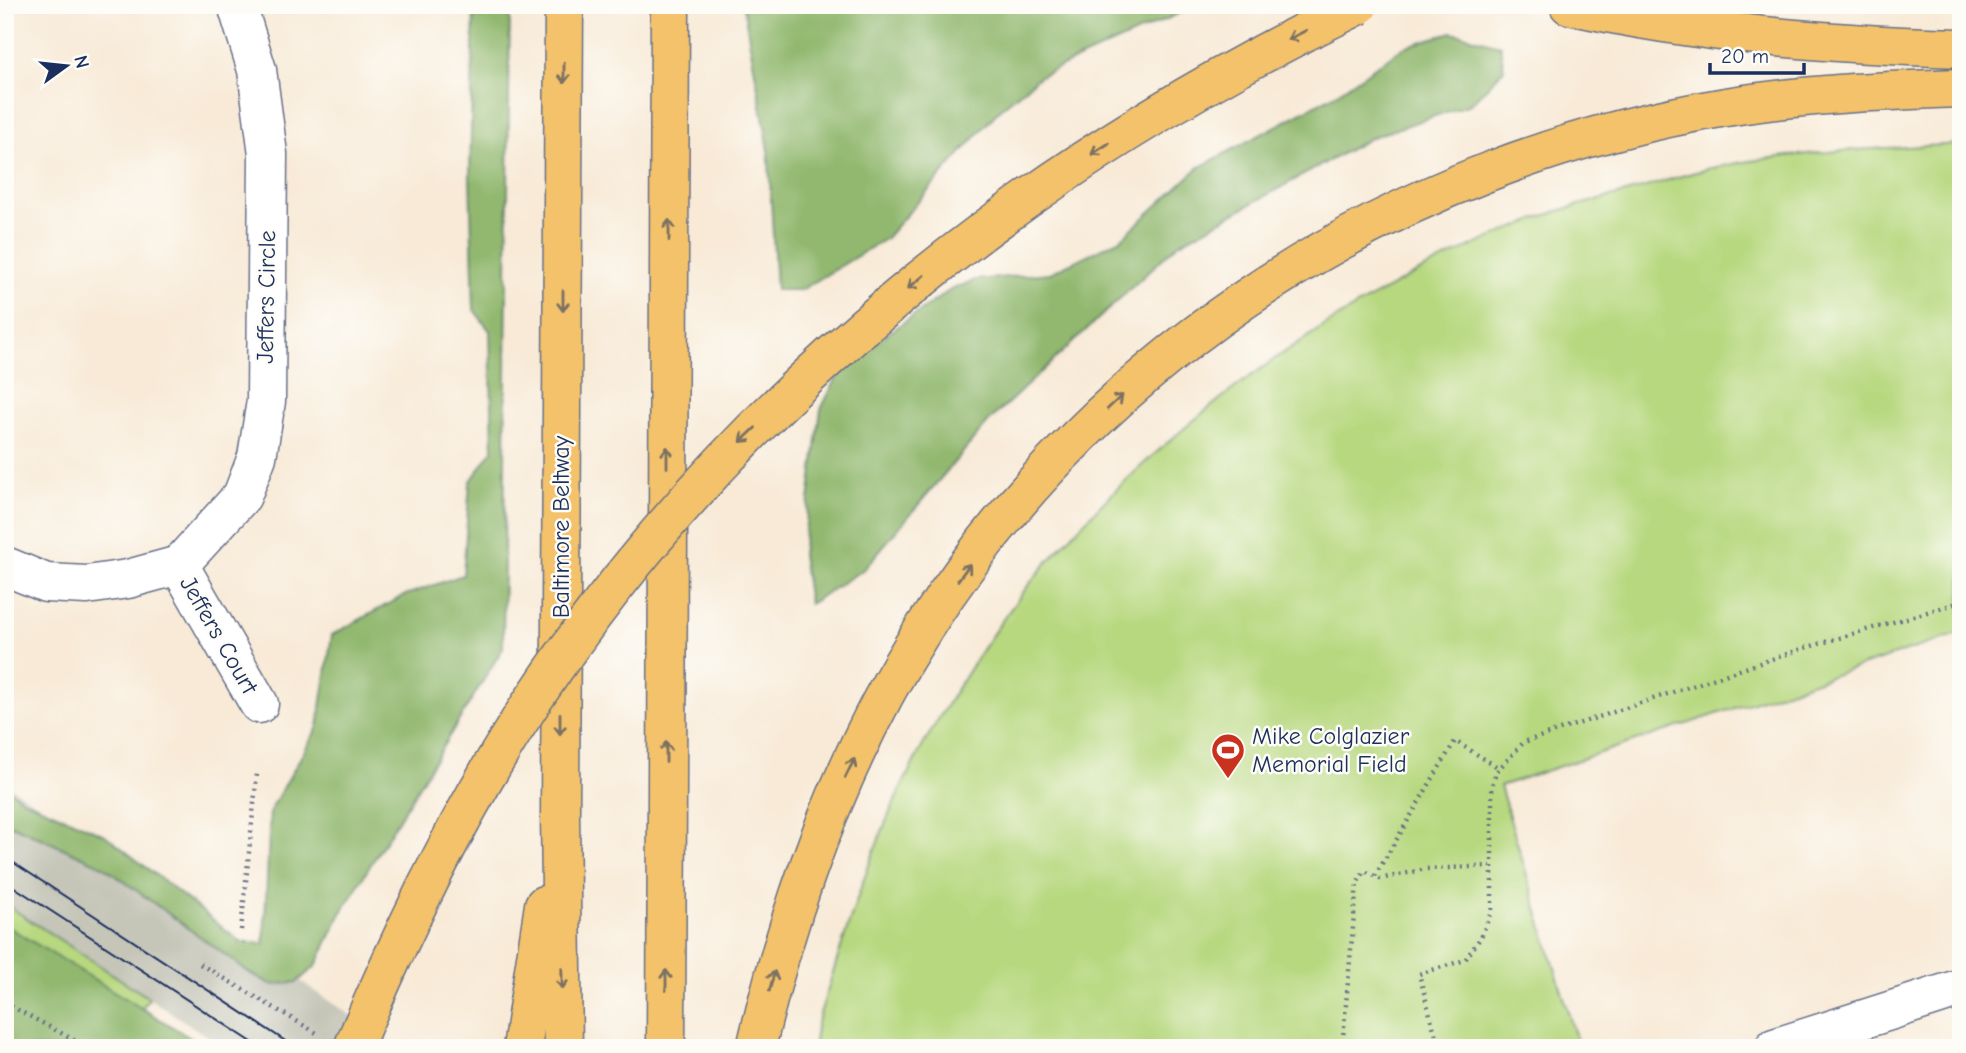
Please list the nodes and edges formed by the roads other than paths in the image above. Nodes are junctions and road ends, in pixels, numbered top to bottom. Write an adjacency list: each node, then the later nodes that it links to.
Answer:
1 (237, 5): 8 (street, Jeffers Circle)
2 (564, 5): 11 (highway, Baltimore Beltway, one-way to 11)
3 (670, 5): 16 (highway, one-way to 3)
4 (1359, 5): 14 (highway, one-way to 14, bridge)
5 (1569, 5): 6 (highway)
6 (1961, 48)
7 (1961, 88): 17 (highway, one-way to 7)
8 (178, 565): 9 (street); 10 (street, Jeffers Court)
9 (5, 566)
10 (259, 704)
11 (560, 813): 13 (highway); 15 (highway, Baltimore Beltway, one-way to 15)
12 (1961, 988): 18 (street)
13 (523, 1034)
14 (342, 1044)
15 (563, 1048)
16 (666, 1048)
17 (757, 1048)
18 (1774, 1048)

